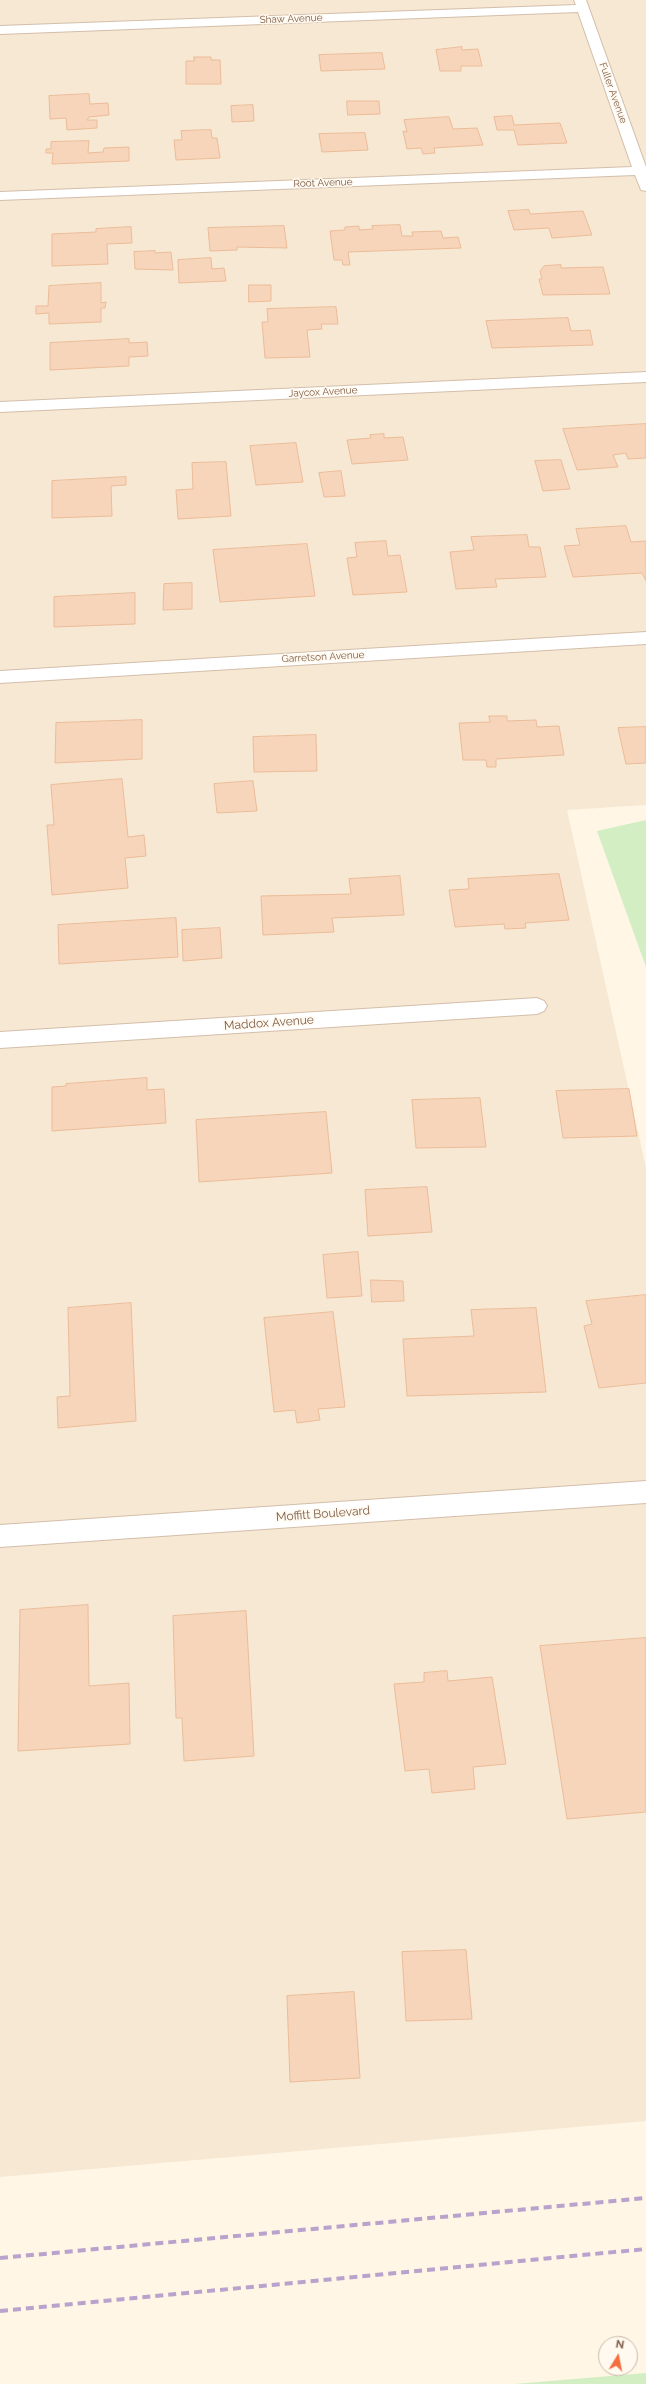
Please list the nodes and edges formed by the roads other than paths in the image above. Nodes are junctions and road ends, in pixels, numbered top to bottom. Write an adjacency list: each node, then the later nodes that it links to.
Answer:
1 (581, 4): 2 (street, Shaw Avenue); 3 (street, Fuller Avenue)
2 (0, 30)
3 (644, 171): 4 (street, Fuller Avenue); 5 (street, Root Avenue)
4 (646, 187)
5 (0, 196)
6 (646, 377): 7 (street, Jaycox Avenue)
7 (0, 407)
8 (646, 638): 9 (street, Garretson Avenue)
9 (0, 677)
10 (537, 1006): 11 (street, Maddox Avenue)
11 (0, 1040)
12 (646, 1492): 13 (street, Moffitt Boulevard)
13 (0, 1536)

